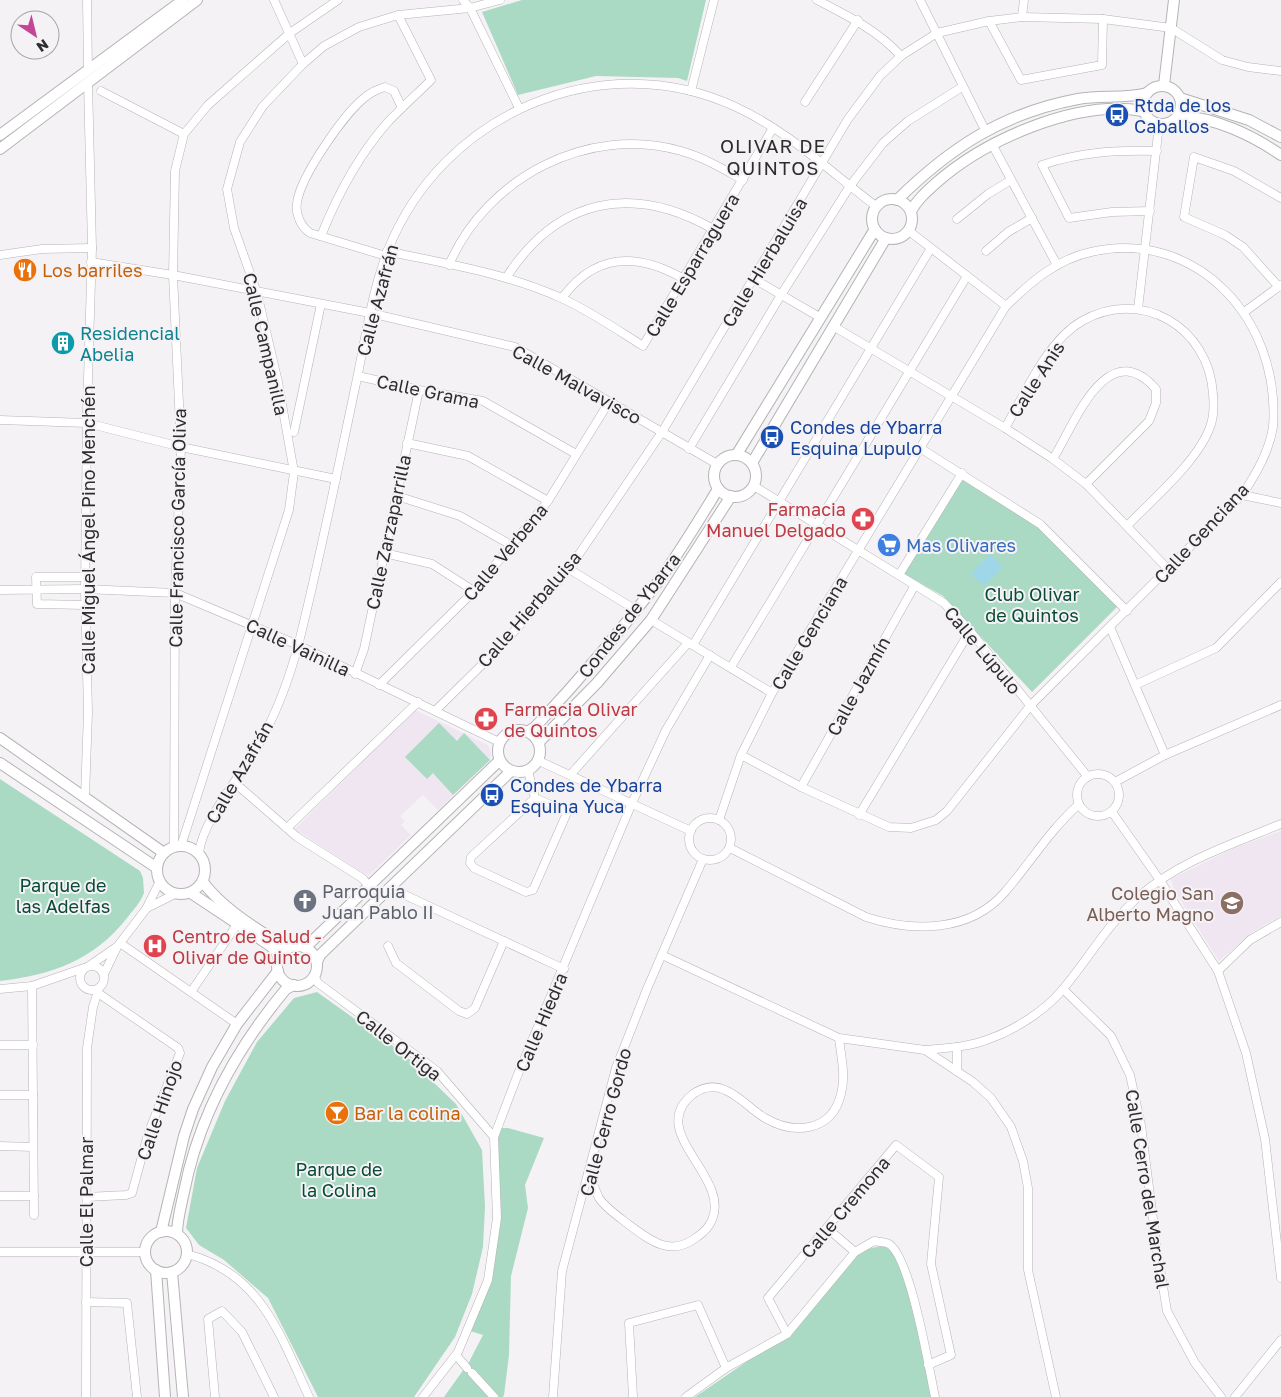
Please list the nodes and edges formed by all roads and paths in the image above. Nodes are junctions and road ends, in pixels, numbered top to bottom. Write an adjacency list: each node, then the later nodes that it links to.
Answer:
1 (87, 0): 24 (street)
2 (182, 0): 24 (main road)
3 (197, 0): 26 (main road)
4 (274, 0): 20 (street)
5 (338, 0): 20 (street, Calle Francisco García Oliva)
6 (463, 0): 13 (street)
7 (500, 0): 13 (street, Calle Campanilla)
8 (714, 0): 30 (street)
9 (817, 0): 17 (street)
10 (920, 0): 21 (street)
11 (1024, 0): 15 (street)
12 (1174, 0): 19 (main road)
13 (470, 8): 14 (street, Calle Campanilla); 35 (street)
14 (398, 15): 23 (street, Calle Campanilla); 34 (street)
15 (1022, 17): 16 (street, Calle Hierbaluisa); 18 (street, Calle Hierbaluisa)
16 (1103, 19): 18 (street); 19 (street, Calle Hierbaluisa)
17 (858, 20): 22 (street); 33 (street)
18 (989, 21): 21 (street, Calle Hierbaluisa)
19 (1171, 28): 25 (street, Calle Hierbaluisa); 27 (main road)
20 (290, 33): 23 (street); 41 (street, Calle Francisco García Oliva)
21 (937, 33): 22 (street, Calle Hierbaluisa); 28 (street)
22 (901, 56): 48 (street, Calle Hierbaluisa)
23 (303, 64): 79 (street, Calle Campanilla)
24 (88, 70): 42 (main road)
25 (1281, 71)
26 (88, 82): 45 (main road); 64 (street, Calle Miguel Ángel Pino Menchén)
27 (1164, 85): 31 (main road); 32 (main road)
28 (962, 87): 40 (street); 51 (street)
29 (101, 91): 41 (street)
30 (691, 91): 35 (street, Calle Azafrán); 39 (street, Calle Azafrán)
31 (1147, 93): 36 (main road); 40 (main road)
32 (1180, 98): 37 (main road); 43 (main road)
33 (805, 102)
34 (402, 108): 62 (street); 62 (street, Calle Esparraguera)
35 (519, 108): 68 (street, Calle Azafrán)
36 (1143, 111): 38 (main road); 44 (main road)
37 (1178, 116): 38 (main road); 47 (main road)
38 (1159, 125): 46 (street)
39 (773, 128): 48 (street, Calle Azafrán); 49 (street, Calle Esparraguera)
40 (985, 130): 53 (main road)
41 (184, 134): 73 (street, Calle Francisco García Oliva)
42 (0, 135)
43 (1281, 136)
44 (992, 144): 50 (street); 55 (main road)
45 (0, 149)
46 (1156, 151): 56 (street); 56 (street)
47 (1281, 155)
48 (822, 164): 51 (street, Calle Azafrán); 77 (street, Calle Hierbaluisa)
49 (743, 180): 59 (street, Calle Esparraguera); 71 (street)
50 (1012, 180): 57 (street); 58 (street)
51 (850, 186): 54 (street, Calle Azafrán); 80 (street)
52 (1281, 198): 78 (street)
53 (897, 200): 54 (main road); 55 (main road)
54 (877, 207): 60 (main road)
55 (911, 211): 61 (main road)
56 (1150, 211): 66 (street)
57 (1032, 218): 67 (street); 72 (street)
58 (957, 219)
59 (713, 229): 75 (street); 76 (street, Calle Esparraguera)
60 (875, 229): 63 (main road); 87 (main road)
61 (908, 231): 63 (main road); 65 (street)
62 (321, 236): 68 (street, Calle Esparraguera)
63 (886, 238): 88 (main road)
64 (92, 248): 69 (street); 70 (street, Calle Miguel Ángel Pino Menchén)
65 (931, 248): 74 (street); 89 (street)
66 (1146, 249): 72 (street, Calle Genciana); 84 (street); 85 (street, Calle Genciana)
67 (986, 251)
68 (387, 254): 71 (street, Calle Esparraguera); 86 (street, Calle Azafrán)
69 (0, 255)
70 (91, 262): 73 (street, Calle Malvavisco); 96 (street, Calle Miguel Ángel Pino Menchén)
71 (449, 265): 75 (street, Calle Esparraguera)
72 (1057, 265): 83 (street, Calle Genciana)
73 (172, 275): 79 (street, Calle Malvavisco); 102 (street, Calle Francisco García Oliva)
74 (967, 276): 83 (street); 90 (street)
75 (506, 278): 81 (street, Calle Esparraguera)
76 (684, 278): 81 (street); 81 (street, Calle Esparraguera)
77 (754, 279): 80 (street); 100 (street, Calle Hierbaluisa)
78 (1280, 286): 85 (street)
79 (257, 293): 82 (street, Calle Malvavisco); 110 (street, Calle Campanilla)
80 (781, 295): 87 (street); 104 (street)
81 (562, 298)
82 (320, 304): 86 (street, Calle Malvavisco); 99 (street)
83 (1006, 306): 93 (street, Calle Genciana)
84 (1138, 309): 98 (street, Calle Anis); 123 (street, Calle Anis)
85 (1247, 310): 97 (street, Calle Genciana)
86 (370, 313): 91 (street, Calle Azafrán); 94 (street, Calle Malvavisco)
87 (821, 318): 106 (main road)
88 (834, 326): 89 (street); 108 (main road)
89 (870, 348): 90 (street); 120 (street)
90 (908, 372): 93 (street); 122 (street)
91 (358, 376): 92 (street, Calle Grama); 112 (street, Calle Azafrán)
92 (419, 390): 101 (street, Calle Zarzaparrilla); 105 (street, Calle Grama)
93 (950, 397): 98 (street); 103 (street, Calle Genciana)
94 (608, 402): 100 (street, Calle Malvavisco); 105 (street, Calle Verbena)
95 (0, 420): 96 (street)
96 (87, 423): 102 (street); 130 (street, Calle Miguel Ángel Pino Menchén)
97 (1277, 427): 116 (street, Calle Genciana)
98 (1005, 428): 107 (street)
99 (294, 432)
100 (662, 432): 104 (street, Calle Malvavisco); 127 (street, Calle Hierbaluisa)
101 (407, 443): 117 (street, Calle Zarzaparrilla); 119 (street)
102 (181, 447): 110 (street); 137 (street, Calle Francisco García Oliva)
103 (920, 448): 111 (street); 125 (street, Calle Genciana)
104 (690, 449): 109 (street, Calle Malvavisco)
105 (576, 454): 119 (street, Calle Verbena)
106 (737, 454): 108 (main road); 109 (main road)
107 (1053, 459): 113 (street); 113 (street)
108 (752, 463): 114 (main road)
109 (717, 464): 115 (main road)
110 (294, 472): 112 (street); 142 (street, Calle Campanilla)
111 (962, 473): 129 (street); 140 (street)
112 (336, 479): 146 (street, Calle Azafrán)
113 (1086, 484): 123 (street)
114 (754, 486): 118 (main road); 120 (street, Calle Lúpulo)
115 (718, 488): 118 (main road); 139 (main road, Condes de Ybarra)
116 (1242, 495): 121 (street); 128 (street, Calle Genciana)
117 (397, 496): 124 (street); 126 (street, Calle Zarzaparrilla)
118 (731, 496): 141 (main road, Condes de Ybarra)
119 (548, 501): 124 (street, Calle Verbena)
120 (778, 501): 122 (street, Calle Lúpulo); 145 (street)
121 (1281, 503)
122 (816, 524): 125 (street, Calle Lúpulo); 148 (street)
123 (1128, 526): 128 (street)
124 (511, 546): 136 (street, Calle Verbena)
125 (859, 551): 129 (street, Calle Lúpulo); 152 (street, Calle Genciana)
126 (384, 553): 136 (street); 149 (street, Calle Zarzaparrilla)
127 (568, 569): 139 (street); 156 (street, Calle Hierbaluisa)
128 (1168, 569): 140 (street, Calle Genciana)
129 (899, 575): 132 (street, Calle Lúpulo)
130 (86, 577): 133 (street, Calle Miguel Ángel Pino Menchén); 135 (street)
131 (1281, 582): 150 (street)
132 (915, 585): 144 (street, Calle Lúpulo); 172 (street, Calle Jazmín)
133 (85, 588): 135 (street, Calle Vainilla); 137 (street, Calle Vainilla); 138 (street, Calle Miguel Ángel Pino Menchén)
134 (0, 590): 135 (street, Calle Vainilla)
135 (35, 591): 138 (street)
136 (474, 591): 151 (street, Calle Verbena)
137 (175, 593): 142 (street, Calle Vainilla); 183 (street, Calle Francisco García Oliva)
138 (85, 605): 173 (street, Calle Miguel Ángel Pino Menchén)
139 (636, 610): 157 (main road, Condes de Ybarra)
140 (1126, 611): 143 (street, Calle Genciana)
141 (650, 620): 145 (street); 160 (main road, Condes de Ybarra)
142 (253, 624): 146 (street, Calle Vainilla); 183 (street, Calle Campanilla)
143 (1110, 627): 150 (street); 155 (street, Calle Genciana)
144 (970, 631): 155 (street, Calle Lúpulo); 178 (street)
145 (691, 644): 147 (street); 168 (street)
146 (298, 645): 149 (street, Calle Vainilla); 171 (street, Calle Azafrán)
147 (710, 656): 148 (street); 175 (street, Calle Hiedra)
148 (731, 667): 152 (street)
149 (356, 674): 151 (street, Calle Vainilla)
150 (1135, 684): 162 (street)
151 (379, 685): 153 (street, Calle Vainilla)
152 (772, 693): 161 (street, Calle Genciana)
153 (418, 702): 156 (street, Calle Vainilla); 181 (street)
154 (1281, 705): 162 (street)
155 (1030, 706): 169 (street, Calle Lúpulo); 178 (street, Calle Genciana)
156 (436, 710): 159 (street, Calle Vainilla)
157 (528, 732): 159 (main road); 160 (main road)
158 (0, 738): 173 (main road)
159 (501, 740): 163 (main road)
160 (539, 742): 164 (main road)
161 (740, 755): 172 (street, Calle Genciana); 179 (street, Calle Genciana)
162 (1164, 755): 170 (street)
163 (500, 760): 166 (main road); 192 (main road)
164 (539, 761): 167 (main road); 168 (street)
165 (0, 763): 188 (main road)
166 (511, 771): 167 (main road); 193 (main road)
167 (528, 771): 174 (street)
168 (571, 774): 175 (street)
169 (1088, 777): 170 (street); 176 (street)
170 (1115, 782): 177 (street)
171 (235, 783): 181 (street); 186 (street, Calle Azafrán)
172 (800, 787): 178 (street, Calle Genciana)
173 (85, 797): 185 (main road)
174 (534, 798): 174 (street)
175 (632, 803): 182 (street); 208 (street, Calle Hiedra)
176 (1079, 804): 177 (street); 184 (street)
177 (1112, 812): 189 (street)
178 (859, 815)
179 (719, 820): 182 (street); 184 (street)
180 (1281, 824): 189 (street)
181 (287, 828): 192 (street)
182 (691, 831): 187 (street)
183 (178, 846): 185 (main road); 186 (main road)
184 (730, 848): 187 (street)
185 (164, 853): 188 (main road)
186 (199, 853): 191 (main road)
187 (703, 859): 204 (street, Calle Cerro Gordo)
188 (157, 868): 190 (main road)
189 (1159, 879): 210 (street); 218 (street)
190 (160, 881): 195 (main road); 196 (street)
191 (203, 882): 194 (main road); 203 (main road)
192 (369, 886): 201 (main road)
193 (390, 888): 199 (street); 206 (main road)
194 (191, 893): 195 (main road); 198 (main road)
195 (174, 894): 196 (street)
196 (146, 909): 200 (street)
197 (1281, 922): 210 (street)
198 (238, 923): 205 (main road); 221 (street)
199 (504, 941): 202 (street); 208 (street)
200 (118, 945): 207 (street); 211 (street); 221 (street)
201 (302, 946): 203 (main road); 206 (main road)
202 (388, 946)
203 (289, 948): 205 (main road)
204 (662, 955): 224 (street); 235 (street, Calle Cerro Gordo)
205 (279, 959): 209 (main road)
206 (317, 962): 213 (main road)
207 (86, 967): 211 (street); 212 (street); 214 (street)
208 (564, 969): 232 (street, Calle Hiedra)
209 (278, 971): 215 (main road); 223 (main road)
210 (1218, 971): 252 (street)
211 (104, 974): 220 (street)
212 (57, 979): 214 (street); 216 (street)
213 (314, 980): 215 (main road); 232 (street, Calle Ortiga)
214 (81, 982): 219 (street)
215 (294, 985): 244 (main road)
216 (32, 986): 217 (street); 226 (street)
217 (0, 989)
218 (1063, 989): 227 (street); 273 (street, Calle Cerro del Marchal)
219 (89, 990): 220 (street); 222 (street, Calle El Palmar)
220 (99, 990): 222 (street, Calle El Palmar); 238 (street, Calle Hinojo)
221 (191, 992): 223 (street)
222 (93, 1007): 238 (street, Calle El Palmar)
223 (237, 1024): 243 (main road)
224 (839, 1038): 228 (street); 239 (street)
225 (0, 1045): 226 (street)
226 (33, 1045): 231 (street)
227 (958, 1047): 228 (street); 229 (street)
228 (925, 1050): 229 (street)
229 (957, 1071): 272 (street)
230 (0, 1095): 231 (street)
231 (34, 1095): 234 (street)
232 (494, 1137): 256 (street, Calle Hiedra)
233 (0, 1146): 234 (street)
234 (34, 1147): 237 (street)
235 (589, 1173): 239 (street); 240 (street, Calle Cerro Gordo)
236 (0, 1196): 237 (street)
237 (34, 1196): 241 (street)
238 (86, 1197): 246 (street, Calle El Palmar)
239 (600, 1199): 240 (street)
240 (582, 1203): 268 (street, Calle Cerro Gordo)
241 (34, 1215)
242 (827, 1228): 248 (street); 254 (street, Calle Cremona); 257 (street, Calle Cremona)
243 (161, 1232): 244 (main road); 247 (main road)
244 (177, 1234): 249 (main road)
245 (0, 1252): 246 (street)
246 (86, 1252): 247 (street); 253 (street, Calle El Palmar)
247 (145, 1252): 250 (main road)
248 (855, 1252): 254 (street); 257 (street)
249 (187, 1254): 251 (main road); 265 (street)
250 (156, 1270): 251 (main road); 261 (main road)
251 (172, 1272): 262 (main road)
252 (1281, 1278)
253 (86, 1302): 259 (street, Calle El Palmar); 260 (street)
254 (787, 1334): 258 (street)
255 (1281, 1340): 274 (street)
256 (456, 1355): 266 (street, Calle Hiedra); 267 (street)
257 (928, 1365): 271 (street)
258 (726, 1368): 269 (street); 270 (street)
259 (86, 1397)
260 (137, 1397)
261 (165, 1397)
262 (183, 1397)
263 (215, 1397): 264 (street)
264 (274, 1397)
265 (309, 1397)
266 (423, 1397)
267 (494, 1397)
268 (553, 1397)
269 (633, 1397)
270 (686, 1397)
271 (935, 1397)
272 (1056, 1397)
273 (1221, 1397)
274 (1234, 1397)

